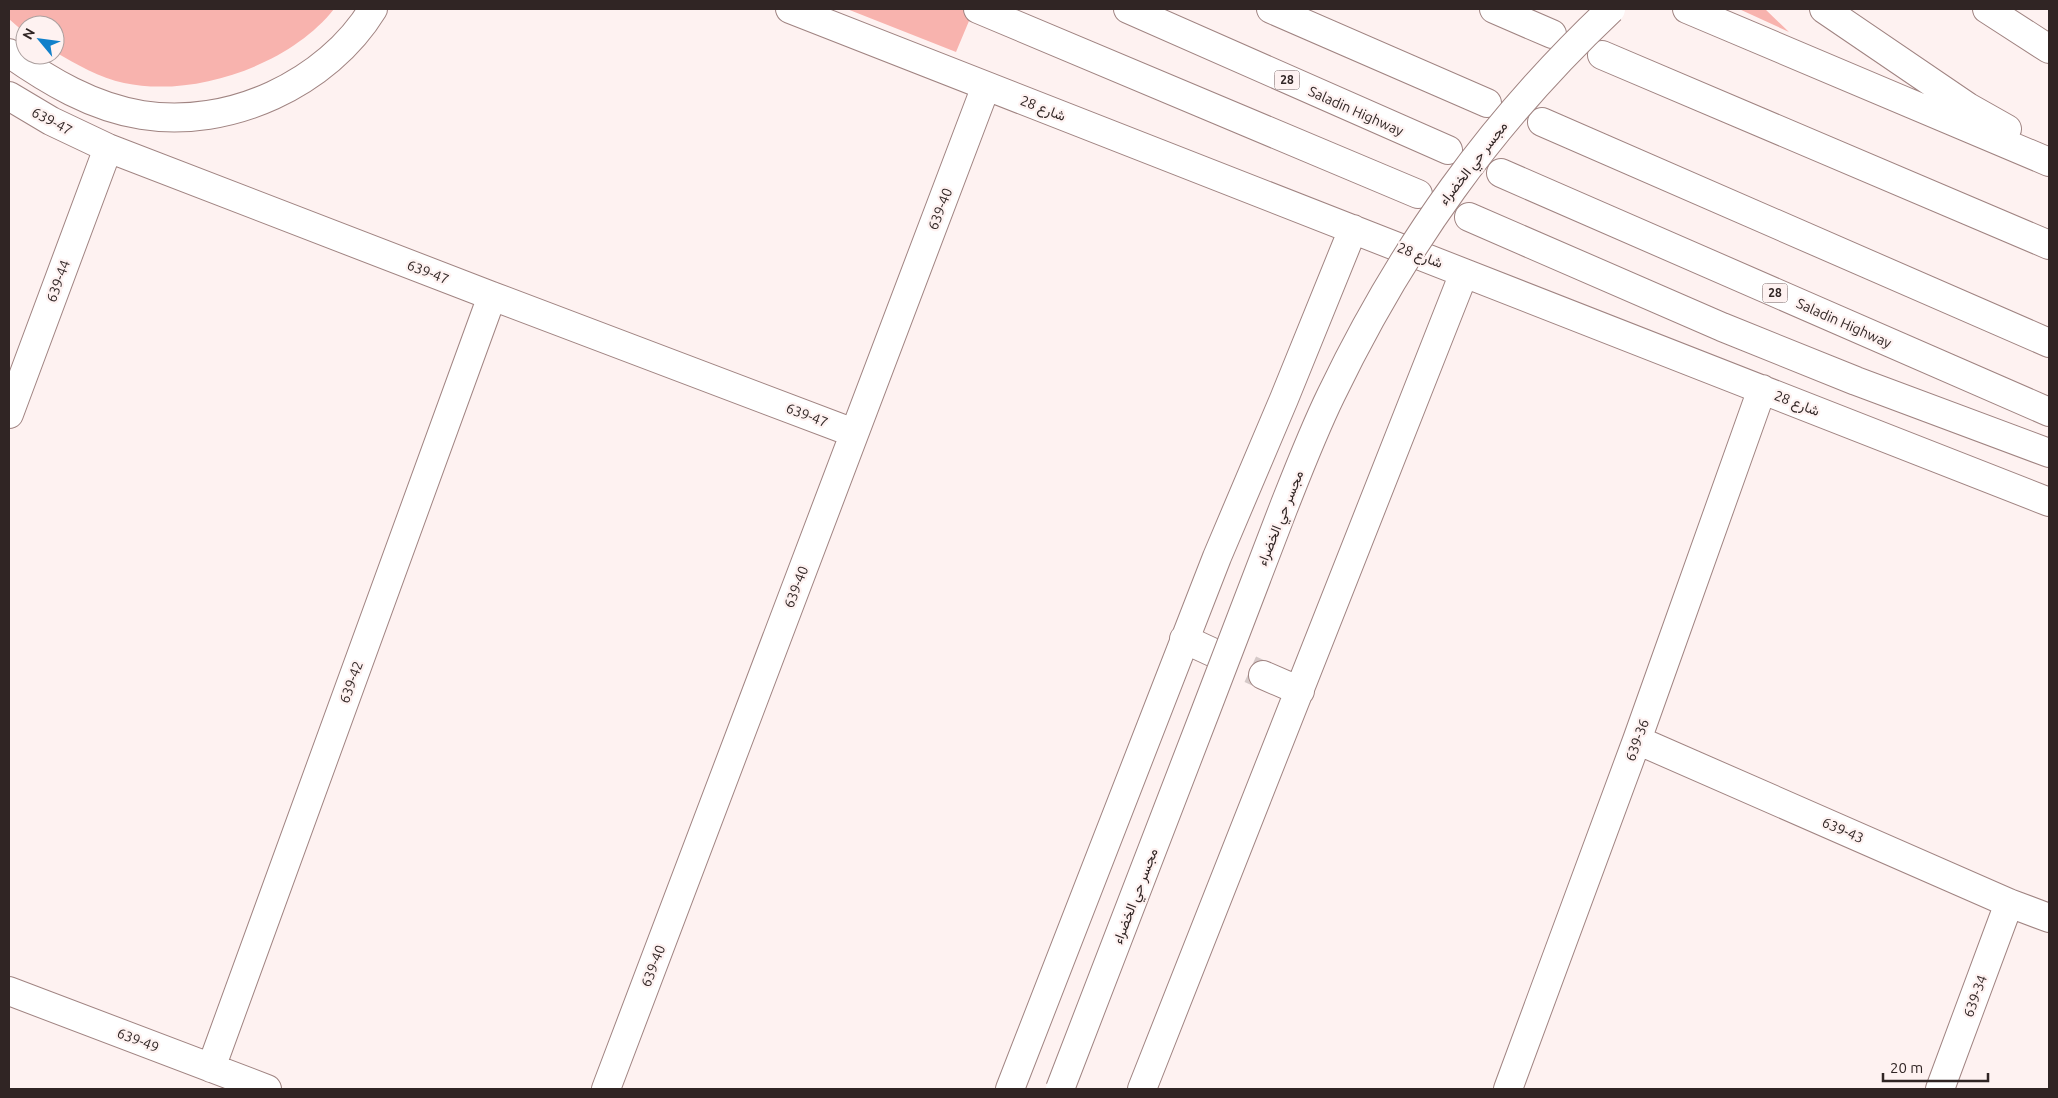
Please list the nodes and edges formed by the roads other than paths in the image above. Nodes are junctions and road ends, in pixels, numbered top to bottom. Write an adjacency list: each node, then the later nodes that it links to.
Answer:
1 (373, 9): 13 (main road)
2 (790, 9): 15 (main road, شارع 28)
3 (1128, 9): 20 (main road, Saladin Highway / 28)
4 (1270, 9): 17 (main road)
5 (1494, 9): 11 (main road)
6 (1610, 9): 49 (main road, مجسر حي الخضراء, bridge)
7 (1687, 9): 22 (main road)
8 (1824, 9): 21 (main road)
9 (1987, 9): 12 (main road)
10 (987, 12): 24 (main road)
11 (1552, 34)
12 (2049, 49)
13 (9, 53)
14 (1602, 55): 27 (main road)
15 (986, 86): 26 (main road, شارع 28); 34 (main road, 639-40)
16 (9, 96): 19 (main road, 639-47)
17 (1488, 103)
18 (1542, 122): 30 (main road)
19 (108, 148): 29 (main road, 639-47); 33 (main road, 639-44)
20 (1448, 150)
21 (2049, 154)
22 (2049, 162)
23 (1502, 173): 32 (main road, Saladin Highway / 28)
24 (1418, 194)
25 (1469, 217): 35 (main road)
26 (1353, 229): 28 (main road, شارع 28); 37 (main road)
27 (2049, 245)
28 (1464, 273): 31 (main road, شارع 28); 40 (main road)
29 (492, 296): 34 (main road, 639-47); 45 (main road, 639-42)
30 (2049, 343)
31 (1762, 389): 36 (main road, شارع 28); 41 (main road, 639-36)
32 (2049, 412)
33 (9, 414)
34 (854, 433): 47 (main road, 639-40)
35 (2049, 453)
36 (2049, 502)
37 (1184, 639): 38 (main road); 48 (main road)
38 (1212, 652)
39 (1264, 675): 40 (main road)
40 (1300, 691): 50 (main road)
41 (1637, 740): 42 (main road, 639-43); 51 (main road, 639-36)
42 (2009, 903): 43 (main road, 639-43); 52 (main road, 639-34)
43 (2049, 918)
44 (9, 991): 45 (main road, 639-49)
45 (211, 1068): 46 (main road, 639-49)
46 (267, 1089)
47 (606, 1089)
48 (1010, 1089)
49 (1060, 1089)
50 (1142, 1089)
51 (1508, 1089)
52 (1940, 1089)

